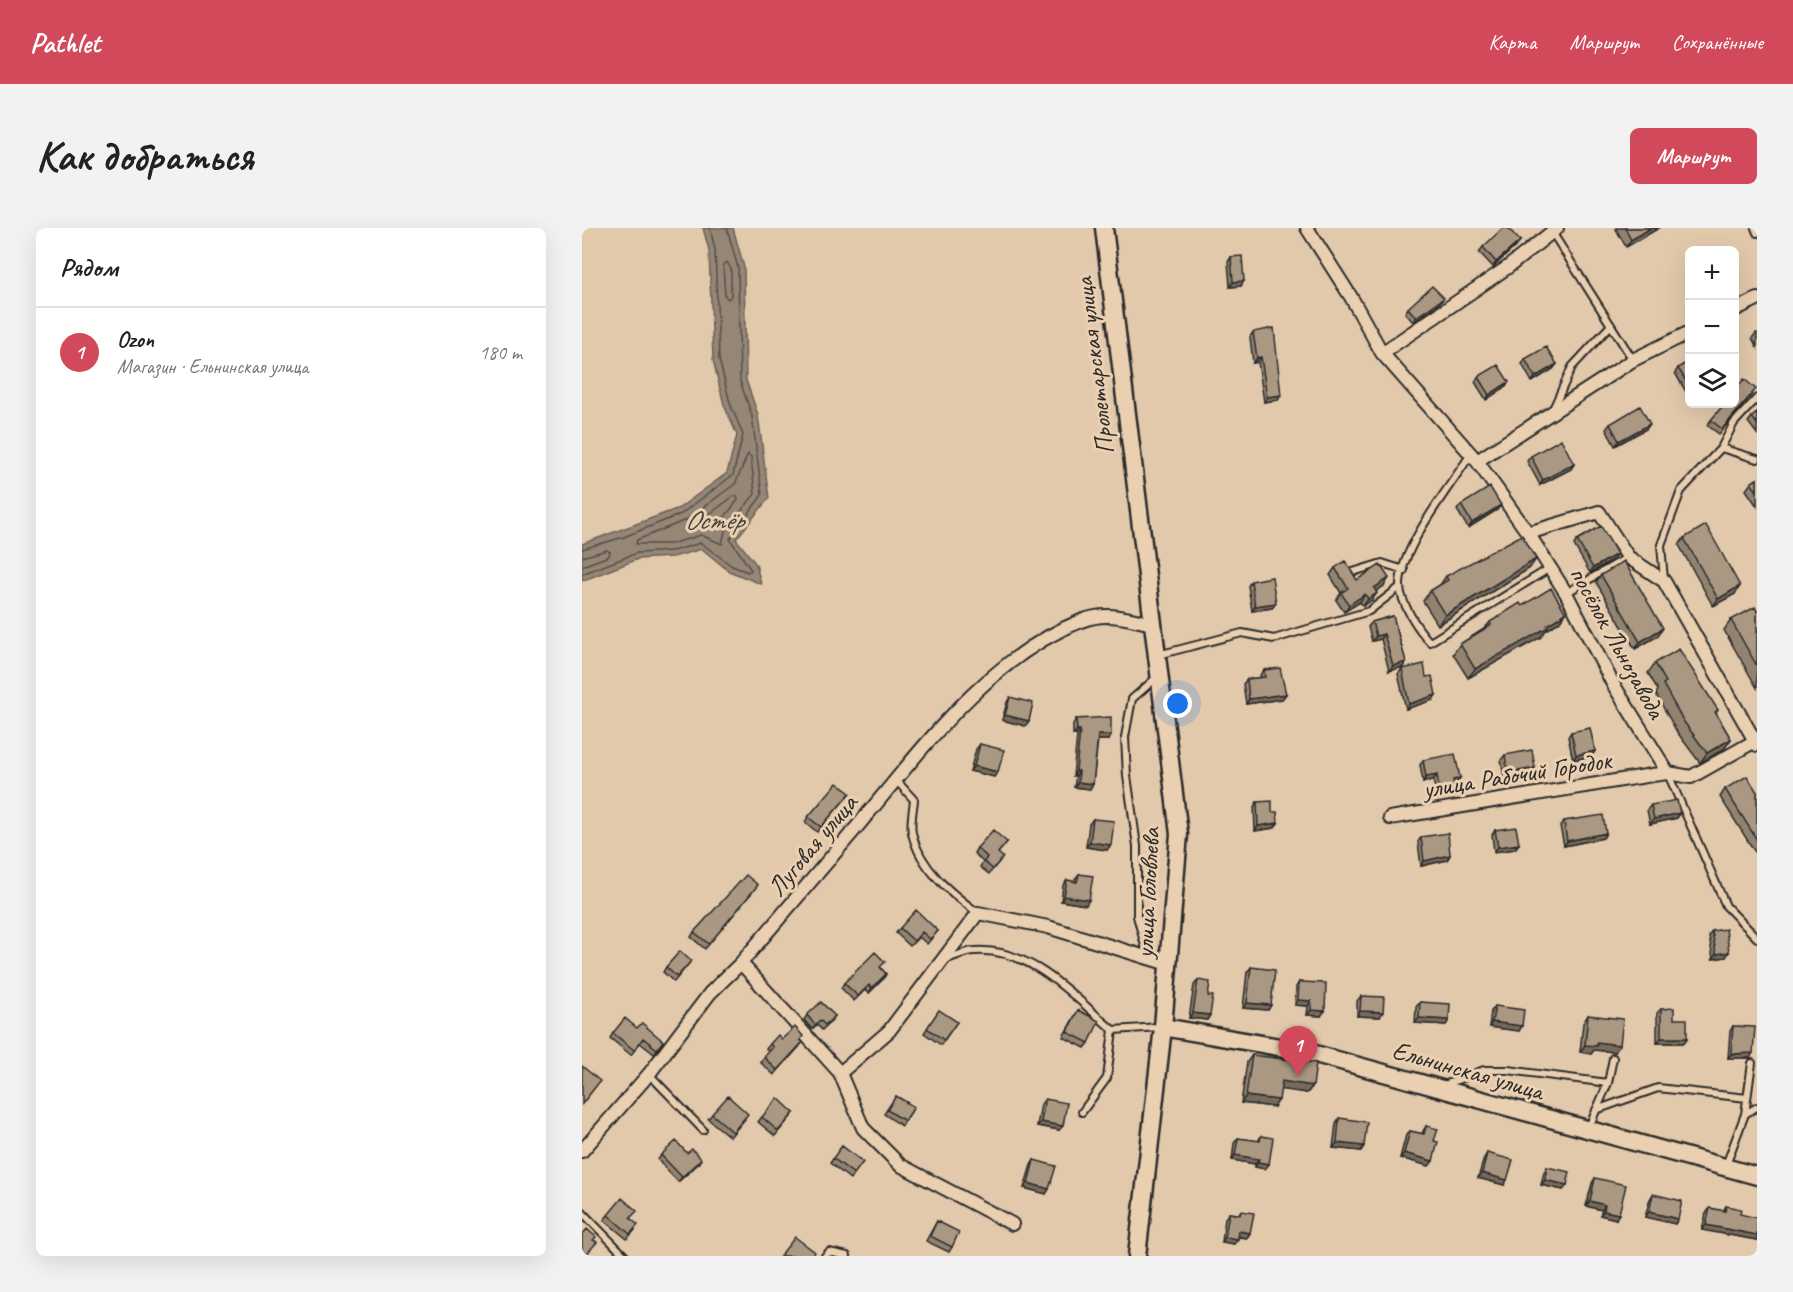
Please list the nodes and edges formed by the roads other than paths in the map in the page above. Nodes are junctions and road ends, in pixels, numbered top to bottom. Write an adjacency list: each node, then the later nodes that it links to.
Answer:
1 (1104, 228): 17 (main road, Пролетарская улица)
2 (1307, 228): 10 (street, посёлок Льнозавода)
3 (1755, 228): 5 (lane)
4 (1554, 230): 8 (lane); 10 (street)
5 (1757, 233)
6 (1757, 299): 7 (street)
7 (1739, 308)
8 (1611, 325): 11 (lane); 13 (lane)
9 (1685, 334): 11 (street)
10 (1382, 353): 15 (street, посёлок Льнозавода)
11 (1633, 360): 13 (street)
12 (1757, 398): 14 (lane)
13 (1553, 409): 15 (street)
14 (1721, 448): 16 (lane); 23 (lane)
15 (1474, 457): 18 (street, посёлок Льнозавода); 21 (lane)
16 (1757, 459)
17 (1136, 498): 26 (main road, улица Головлева)
18 (1528, 533): 19 (street, посёлок Льнозавода); 20 (street, посёлок Льнозавода)
19 (1628, 557): 23 (street, посёлок Льнозавода); 25 (lane)
20 (1550, 568): 24 (lane); 25 (street, посёлок Льнозавода)
21 (1404, 570): 22 (lane); 24 (lane)
22 (1353, 572)
23 (1664, 581): 29 (street, посёлок Льнозавода)
24 (1400, 587): 27 (lane)
25 (1566, 593): 30 (street, посёлок Льнозавода)
26 (1152, 624): 27 (main road, улица Головлева); 31 (street, Луговая улица)
27 (1156, 656): 28 (main road, улица Головлева)
28 (1159, 676): 35 (lane); 38 (main road, улица Головлева)
29 (1756, 742): 30 (street, улица Рабочий Городок)
30 (1668, 773): 32 (street, улица Рабочий Городок); 34 (lane)
31 (896, 780): 33 (lane); 37 (street, Луговая улица)
32 (1389, 818)
33 (978, 913): 35 (street); 36 (street)
34 (1757, 938)
35 (1148, 958): 38 (street)
36 (943, 960): 40 (lane); 43 (street)
37 (741, 963): 43 (street); 44 (street, Луговая улица)
38 (1168, 964): 39 (main road, улица Головлева)
39 (1163, 1027): 40 (lane); 46 (main road, Ельнинская улица); 62 (main road, улица Головлева)
40 (1113, 1030): 50 (lane)
41 (1613, 1058): 45 (lane)
42 (1752, 1064): 47 (lane)
43 (840, 1073): 58 (street)
44 (649, 1074): 52 (lane); 54 (street, Луговая улица)
45 (1608, 1083): 46 (lane); 49 (lane)
46 (1436, 1088): 53 (main road, Ельнинская улица)
47 (1747, 1098): 49 (lane); 51 (lane)
48 (1757, 1107): 51 (lane)
49 (1596, 1110): 53 (lane)
50 (1082, 1112)
51 (1744, 1114): 55 (lane)
52 (703, 1130)
53 (1587, 1130): 55 (main road, Ельнинская улица)
54 (582, 1151)
55 (1725, 1167): 56 (main road, Ельнинская улица)
56 (1757, 1176)
57 (582, 1212): 59 (lane)
58 (1012, 1224)
59 (625, 1256)
60 (825, 1256): 61 (lane)
61 (848, 1256)
62 (1137, 1256)

